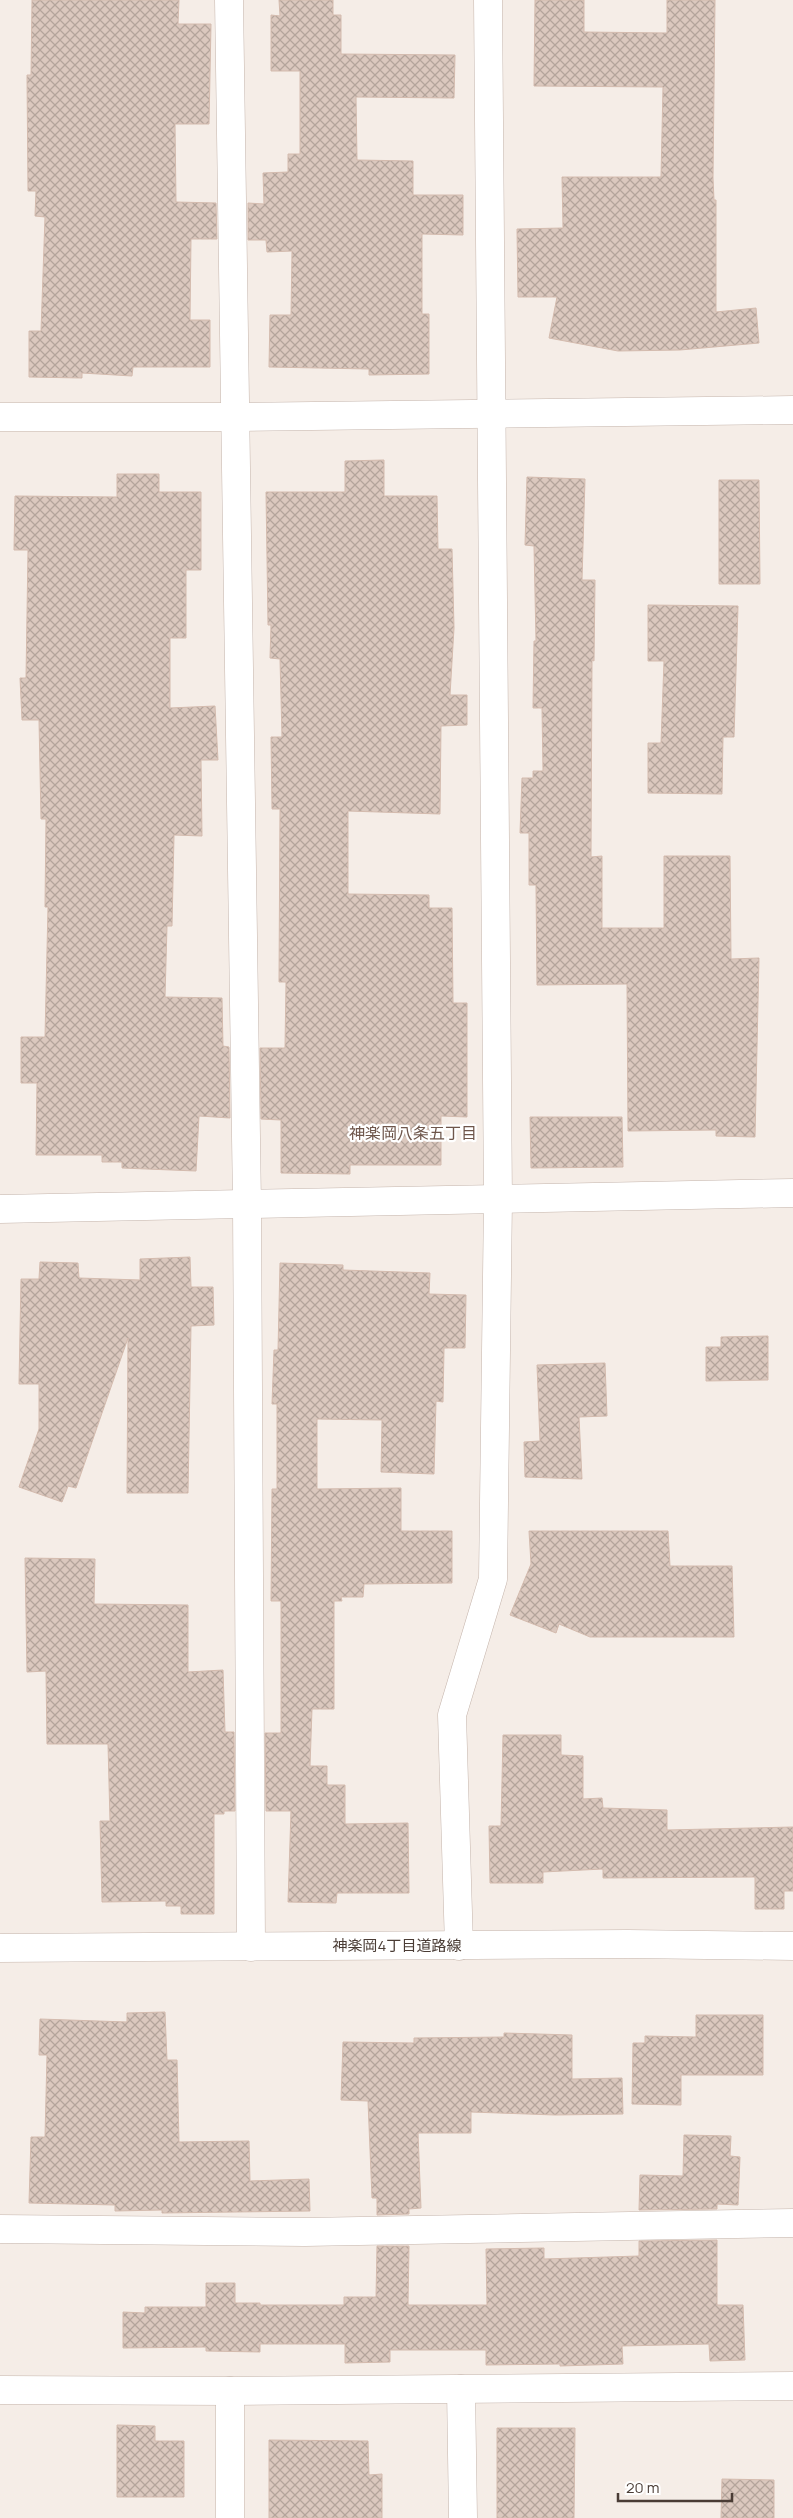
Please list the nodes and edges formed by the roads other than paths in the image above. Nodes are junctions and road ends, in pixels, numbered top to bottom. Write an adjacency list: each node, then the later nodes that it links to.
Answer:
1 (229, 0): 6 (street)
2 (488, 0): 4 (street)
3 (793, 410): 4 (street)
4 (492, 413): 6 (street); 8 (street)
5 (0, 417): 6 (street)
6 (236, 417): 9 (street)
7 (793, 1193): 8 (street)
8 (498, 1200): 9 (street); 11 (street)
9 (246, 1204): 10 (street); 13 (street)
10 (0, 1208)
11 (459, 1946): 12 (street, 神楽岡4丁目道路線); 13 (street, 神楽岡4丁目道路線)
12 (793, 1946)
13 (251, 1947): 14 (street, 神楽岡4丁目道路線)
14 (0, 1948)
15 (793, 2222): 16 (street)
16 (0, 2229)
17 (793, 2386): 18 (street)
18 (461, 2389): 20 (street); 22 (street)
19 (0, 2390): 20 (street)
20 (230, 2391): 21 (street)
21 (230, 2518)
22 (463, 2518)

